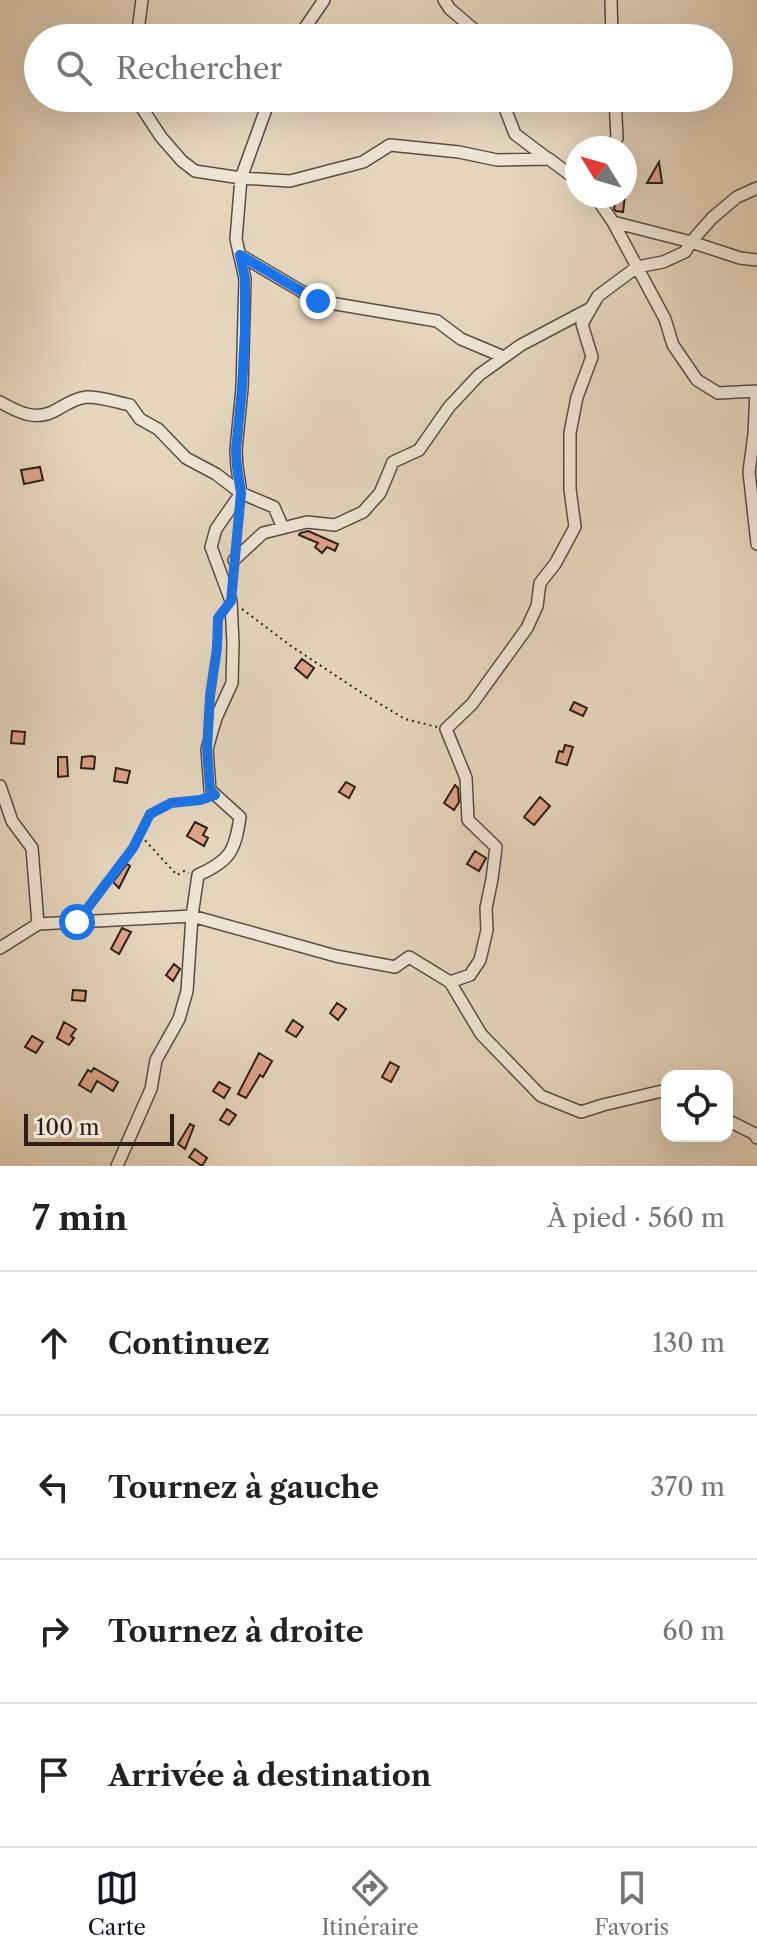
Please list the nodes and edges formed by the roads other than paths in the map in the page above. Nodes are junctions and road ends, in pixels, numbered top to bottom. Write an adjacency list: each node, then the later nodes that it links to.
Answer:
1 (142, 0): 5 (street)
2 (324, 0): 6 (street)
3 (444, 0): 7 (street)
4 (611, 0): 8 (street)
5 (139, 24)
6 (308, 24)
7 (468, 24)
8 (612, 24)
9 (145, 112): 16 (street)
10 (265, 112): 16 (street)
11 (506, 112): 14 (street)
12 (616, 112): 13 (street)
13 (617, 136)
14 (549, 159): 15 (street); 16 (street)
15 (565, 171)
16 (241, 178): 21 (street)
17 (757, 188): 20 (street)
18 (603, 208): 19 (street)
19 (613, 222): 20 (street); 23 (street)
20 (691, 242): 22 (street); 23 (street)
21 (240, 255): 25 (street); 28 (street)
22 (757, 260)
23 (637, 267): 24 (street); 26 (street)
24 (591, 308): 25 (street); 36 (street)
25 (504, 357): 29 (street)
26 (756, 391): 30 (street)
27 (0, 402): 28 (street)
28 (241, 493): 29 (street); 33 (street)
29 (283, 528): 31 (street)
30 (757, 544)
31 (234, 560)
32 (0, 786): 34 (street)
33 (192, 916): 34 (street); 36 (street); 40 (street)
34 (38, 924): 35 (street)
35 (0, 948)
36 (450, 982): 37 (street)
37 (661, 1091)
38 (733, 1123): 39 (street)
39 (757, 1138)
40 (117, 1166)

